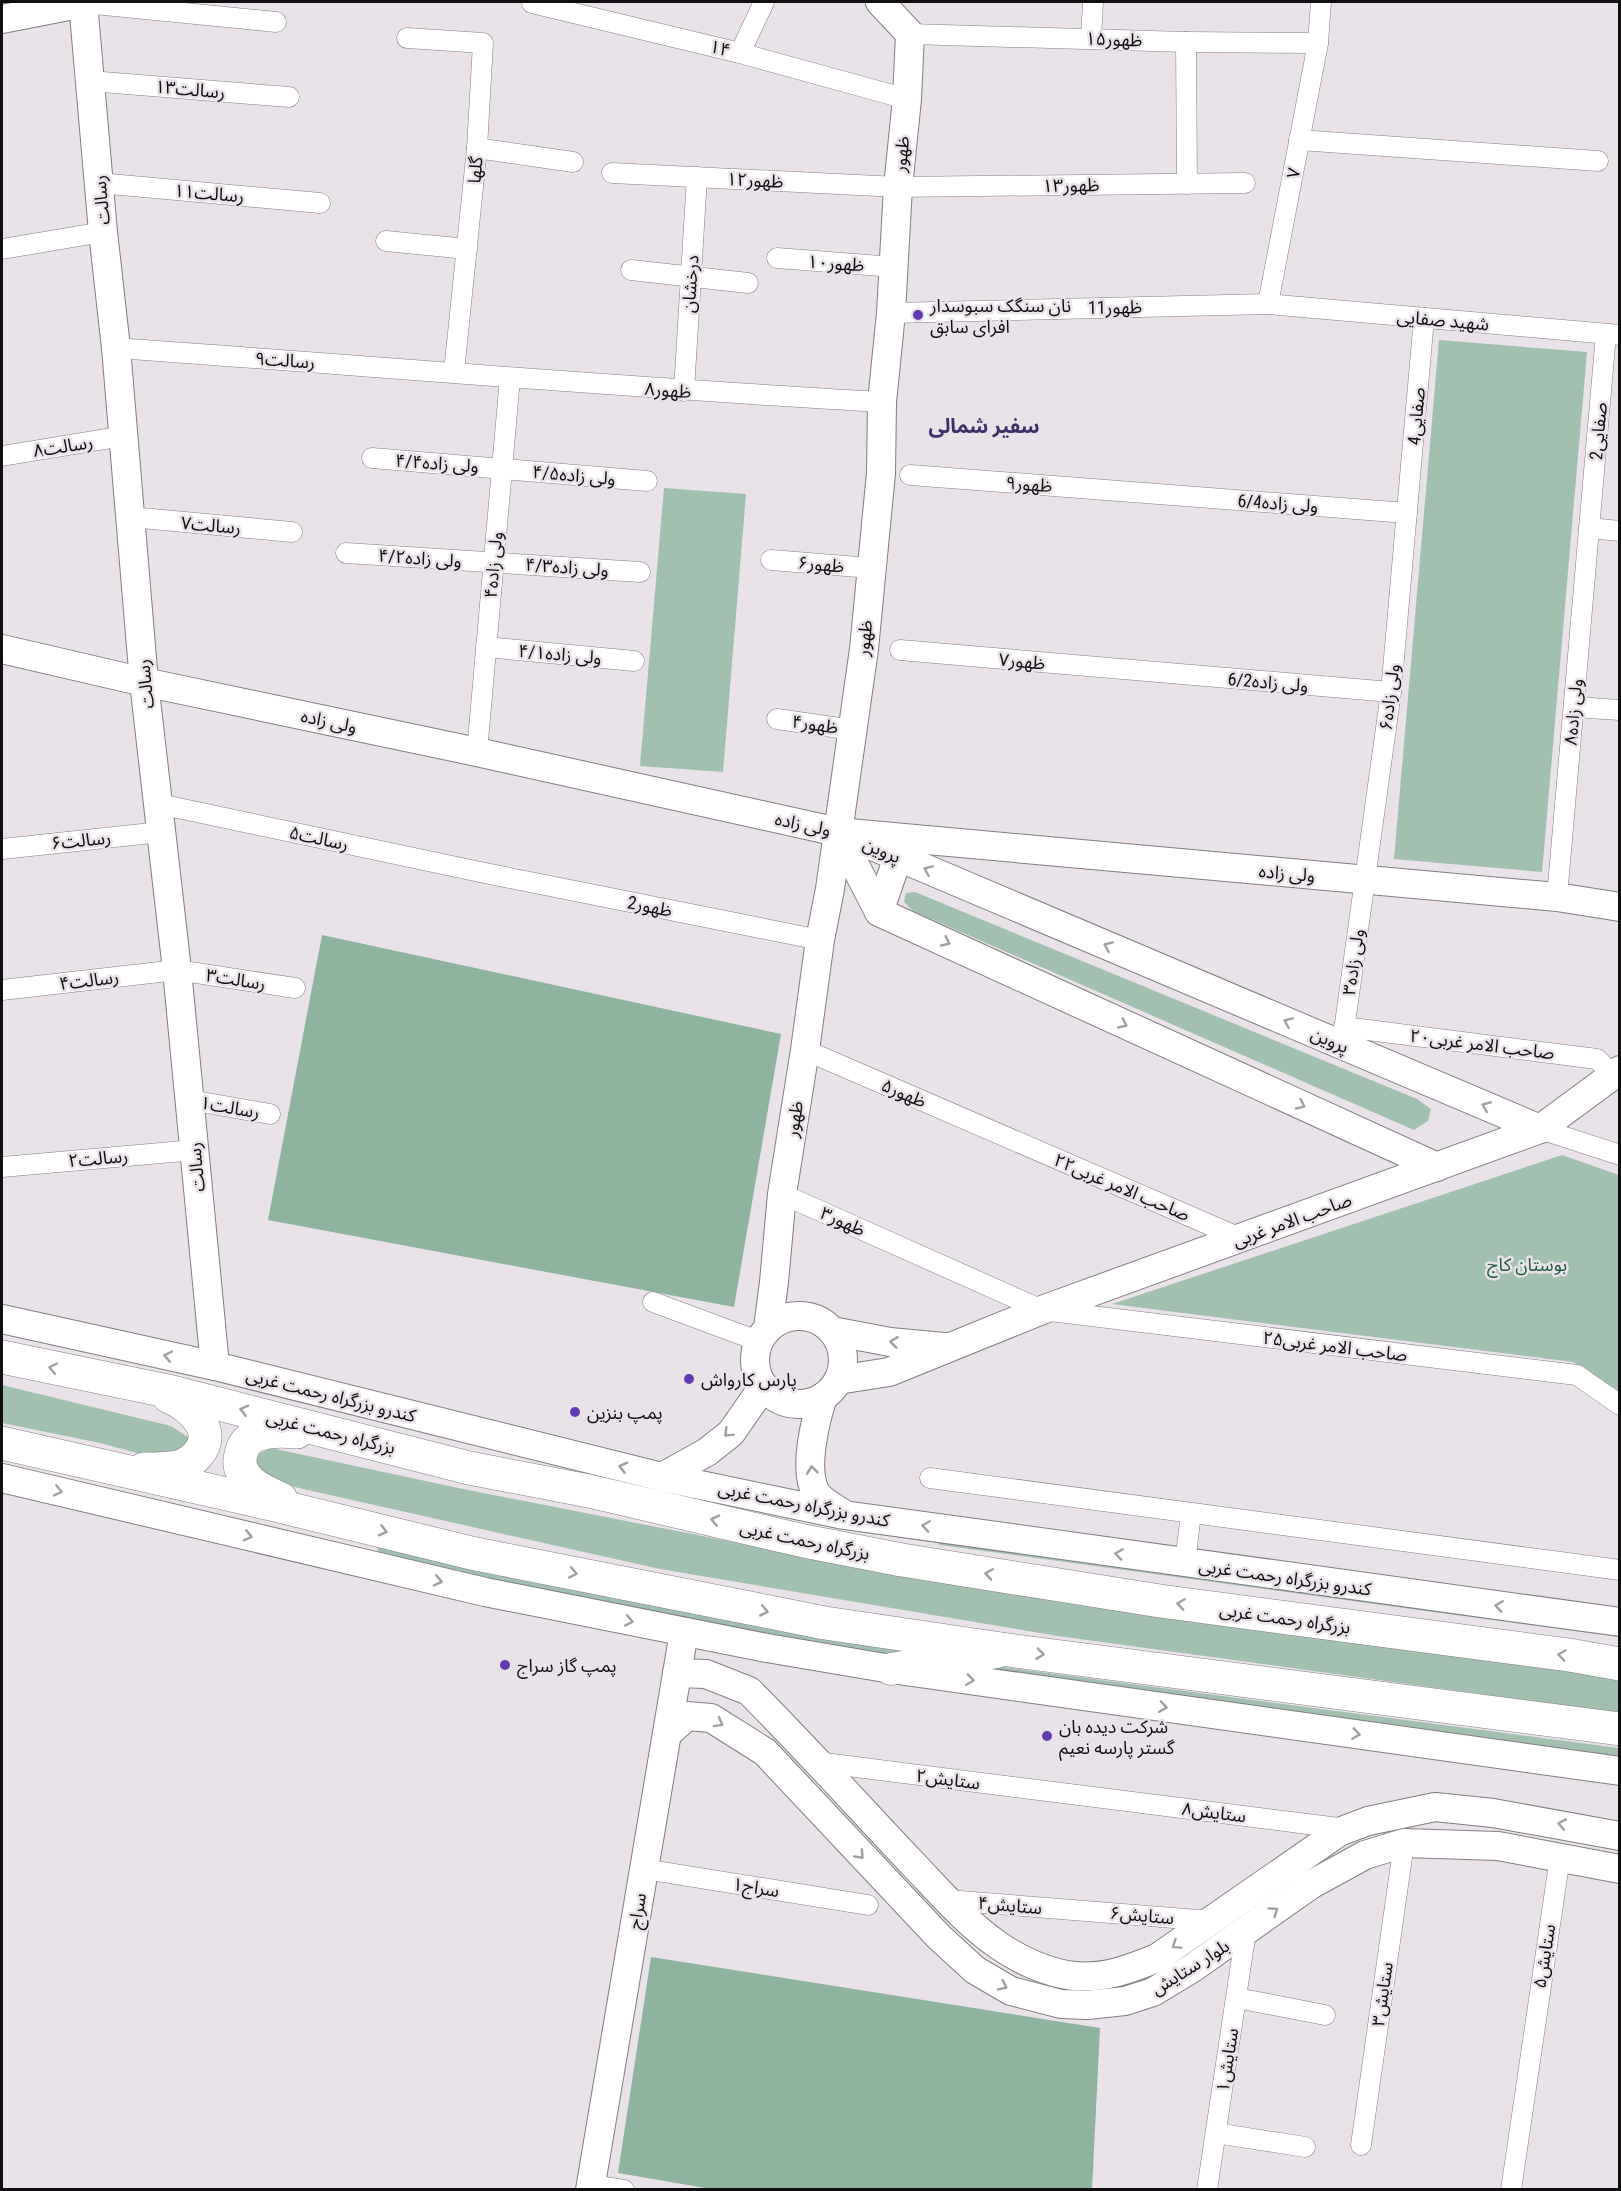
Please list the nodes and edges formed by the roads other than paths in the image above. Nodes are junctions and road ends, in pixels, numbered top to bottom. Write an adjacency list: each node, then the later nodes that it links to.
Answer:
1 (84, 2): 7 (street); 8 (street); 15 (street, رسالت)
2 (764, 2): 14 (street)
3 (880, 2): 9 (street)
4 (1093, 2): 11 (street)
5 (1321, 2): 13 (street, ۷)
6 (532, 3): 14 (street, ۱۴)
7 (2, 19)
8 (276, 22)
9 (910, 34): 11 (street, ظهور۱۵); 17 (street, ظهور)
10 (407, 38): 19 (street, گلها)
11 (1091, 38): 12 (street, ظهور۱۵)
12 (1186, 42): 13 (street, ظهور۱۵); 26 (street)
13 (1318, 43): 18 (street, ۷)
14 (740, 53): 17 (street, ۱۴)
15 (90, 81): 16 (street, رسالت۱۳); 24 (street, رسالت)
16 (289, 97)
17 (907, 99): 27 (street, ظهور)
18 (1299, 140): 20 (street); 38 (street, ۷)
19 (477, 148): 21 (street); 32 (street, گلها)
20 (1598, 161)
21 (573, 162)
22 (612, 172): 23 (street, ظهور۱۲)
23 (697, 177): 27 (street, ظهور۱۲); 36 (street, درخشان)
24 (99, 183): 28 (street, رسالت۱۱); 29 (street, رسالت)
25 (1245, 183): 26 (street, ظهور۱۳)
26 (1186, 184): 27 (street, ظهور۱۳)
27 (898, 187): 34 (street, ظهور)
28 (320, 203)
29 (103, 232): 31 (street); 42 (street, رسالت)
30 (386, 241): 32 (street)
31 (2, 249)
32 (467, 249): 43 (street, گلها)
33 (777, 258): 34 (street, ظهور۱۰)
34 (894, 267): 39 (street, ظهور)
35 (631, 270): 36 (street)
36 (691, 277): 37 (street); 45 (street, درخشان)
37 (748, 283)
38 (1268, 304): 39 (street, 11ظهور); 40 (street, شهید صفایی)
39 (891, 313): 46 (street, ظهور)
40 (1424, 318): 41 (street, شهید صفایی); 54 (street, 4صفایی)
41 (1613, 335): 56 (street, 2صفایی)
42 (116, 348): 43 (street, رسالت۹); 47 (street, رسالت)
43 (454, 372): 44 (street, ظهور۸)
44 (510, 378): 45 (street, ظهور۸); 50 (street, ولی زاده۴)
45 (684, 391): 46 (street, ظهور۸)
46 (882, 402): 62 (street, ظهور)
47 (124, 436): 48 (street, رسالت۸); 55 (street, رسالت)
48 (2, 456)
49 (372, 458): 50 (street, ولی زاده۴/۴)
50 (502, 468): 52 (street, ولی زاده۴/۵); 61 (street, ولی زاده۴)
51 (910, 475): 53 (street, ظهور۹)
52 (646, 481)
53 (1148, 493): 54 (street, 6/4ولی زاده)
54 (1407, 513): 70 (street, ولی زاده۶)
55 (131, 518): 58 (street, رسالت۷); 69 (street, رسالت)
56 (1590, 528): 57 (street); 71 (street, ولی زاده۸)
57 (1620, 531)
58 (292, 532)
59 (346, 553): 61 (street, ولی زاده۴/۲)
60 (771, 560): 62 (street, ظهور۶)
61 (494, 562): 63 (street, ولی زاده۴/۳); 64 (street, ولی زاده۴)
62 (871, 568): 74 (street, ظهور)
63 (640, 572)
64 (486, 647): 67 (street, ولی زاده۴/۱); 75 (street, ولی زاده۴)
65 (2, 649): 69 (street, ولی زاده)
66 (900, 650): 68 (street, ظهور۷)
67 (634, 661)
68 (1145, 671): 70 (street, 6/2ولی زاده)
69 (144, 682): 75 (street, ولی زاده); 76 (street, رسالت)
70 (1391, 692): 82 (street, ولی زاده۶)
71 (1574, 707): 72 (street); 83 (street, ولی زاده۸)
72 (1620, 710)
73 (777, 719): 74 (street, ظهور۴)
74 (853, 730): 78 (street, ظهور)
75 (477, 752): 78 (street, ولی زاده)
76 (159, 804): 77 (street, رسالت); 81 (street, رسالت۵)
77 (161, 832): 79 (street, رسالت۶); 87 (street, رسالت)
78 (838, 832): 80 (street, پروین); 82 (street, ولی زاده); 85 (street, پروین); 86 (street, ظهور)
79 (2, 849)
80 (898, 857): 85 (street); 90 (street, پروین, one-way to 80)
81 (480, 872): 86 (street, 2ظهور)
82 (1365, 880): 83 (street, ولی زاده); 90 (street, ولی زاده۳)
83 (1557, 897): 84 (street, ولی زاده)
84 (1620, 907)
85 (879, 912): 100 (street, one-way to 100)
86 (820, 940): 91 (street, ظهور)
87 (177, 970): 88 (street, رسالت۳); 89 (street, رسالت۴); 93 (street, رسالت)
88 (295, 988)
89 (2, 990)
90 (1343, 1036): 92 (street, صاحب الامر غربی۲۰); 95 (street, پروین, one-way to 90)
91 (806, 1050): 96 (street, ظهور۵); 101 (street, ظهور)
92 (1616, 1073): 95 (street, صاحب الامر غربی)
93 (190, 1100): 94 (street, رسالت۱); 97 (street, رسالت)
94 (270, 1114)
95 (1540, 1129): 98 (street); 100 (street, صاحب الامر غربی)
96 (1004, 1136): 102 (street, صاحب الامر غربی٢٢)
97 (195, 1150): 99 (street, رسالت۲); 111 (street, رسالت)
98 (1620, 1155)
99 (2, 1167)
100 (1437, 1167): 102 (street, صاحب الامر غربی)
101 (782, 1194): 103 (street, ظهور); 105 (street, ظهور۳)
102 (1240, 1238): 105 (street, صاحب الامر غربی)
103 (774, 1282): 107 (street); 108 (street, ظهور)
104 (653, 1302): 108 (street)
105 (1042, 1310): 109 (street, صاحب الامر غربی); 115 (street, صاحب الامر غربی۲۵)
106 (2, 1319): 111 (street, کندرو بزرگراه رحمت غربی, one-way to 106)
107 (823, 1325): 108 (street); 109 (street, one-way to 107); 114 (street)
108 (763, 1334): 113 (street)
109 (952, 1348): 114 (street, صاحب الامر غربی)
110 (2, 1357): 112 (highway, بزرگراه رحمت غربی, one-way to 110)
111 (215, 1366): 119 (street, کندرو بزرگراه رحمت غربی, one-way to 111)
112 (128, 1383): 116 (highway, بزرگراه رحمت غربی, one-way to 112); 118 (highway)
113 (763, 1387): 114 (street); 119 (street, one-way to 119)
114 (830, 1388): 123 (street, one-way to 114)
115 (1620, 1405)
116 (341, 1435): 124 (highway); 131 (highway, بزرگراه رحمت غربی, one-way to 116)
117 (2, 1443): 118 (highway)
118 (109, 1468): 124 (highway)
119 (662, 1476): 123 (street, کندرو بزرگراه رحمت غربی)
120 (2, 1478): 128 (street, one-way to 128)
121 (930, 1478): 122 (street)
122 (1191, 1513): 125 (street); 126 (street)
123 (844, 1515): 125 (street, کندرو بزرگراه رحمت غربی, one-way to 123)
124 (326, 1517): 130 (highway, one-way to 130)
125 (1185, 1563): 127 (street, کندرو بزرگراه رحمت غربی, one-way to 125)
126 (1620, 1570)
127 (1620, 1623)
128 (684, 1632): 129 (street); 133 (street, سراج)
129 (766, 1648): 132 (street); 134 (street)
130 (1008, 1650): 132 (main road); 135 (highway, one-way to 135)
131 (1620, 1664)
132 (891, 1670): 140 (street, one-way to 140)
133 (677, 1673): 134 (street, بلوار ستایش); 137 (street, سراج)
134 (749, 1691): 136 (street, بلوار ستایش)
135 (1620, 1729)
136 (787, 1732): 138 (street); 139 (street, بلوار ستایش)
137 (668, 1733): 138 (street, بلوار ستایش, one-way to 138); 148 (street, سراج)
138 (765, 1752): 154 (street, بلوار ستایش, one-way to 154)
139 (816, 1762): 141 (street, ستایش۲); 150 (street, بلوار ستایش)
140 (1620, 1771)
141 (1080, 1795): 143 (street, ستایش۸)
142 (1441, 1808): 143 (street, بلوار ستایش); 144 (street, بلوار ستایش, one-way to 142); 146 (street)
143 (1347, 1829): 153 (street, بلوار ستایش)
144 (1620, 1836)
145 (1404, 1843): 146 (street, بلوار ستایش); 154 (street, بلوار ستایش, one-way to 145); 158 (street, ستایش۳)
146 (1439, 1844): 147 (street, بلوار ستایش)
147 (1560, 1857): 149 (street, بلوار ستایش); 163 (street, ستایش۵)
148 (644, 1869): 151 (street, سراج۱); 160 (street, سراج)
149 (1620, 1869)
150 (947, 1900): 152 (street, ستایش۴); 153 (street, بلوار ستایش, one-way to 150)
151 (868, 1905)
152 (1072, 1910): 153 (street, ستایش۶)
153 (1211, 1921)
154 (1246, 1931): 155 (street, ستایش۱)
155 (1237, 1998): 156 (street); 157 (street, ستایش۱)
156 (1325, 2015)
157 (1216, 2133): 159 (street); 162 (street, ستایش۱)
158 (1361, 2145)
159 (1305, 2148)
160 (591, 2187): 161 (street)
161 (624, 2190)
162 (1206, 2190)
163 (1511, 2190)

